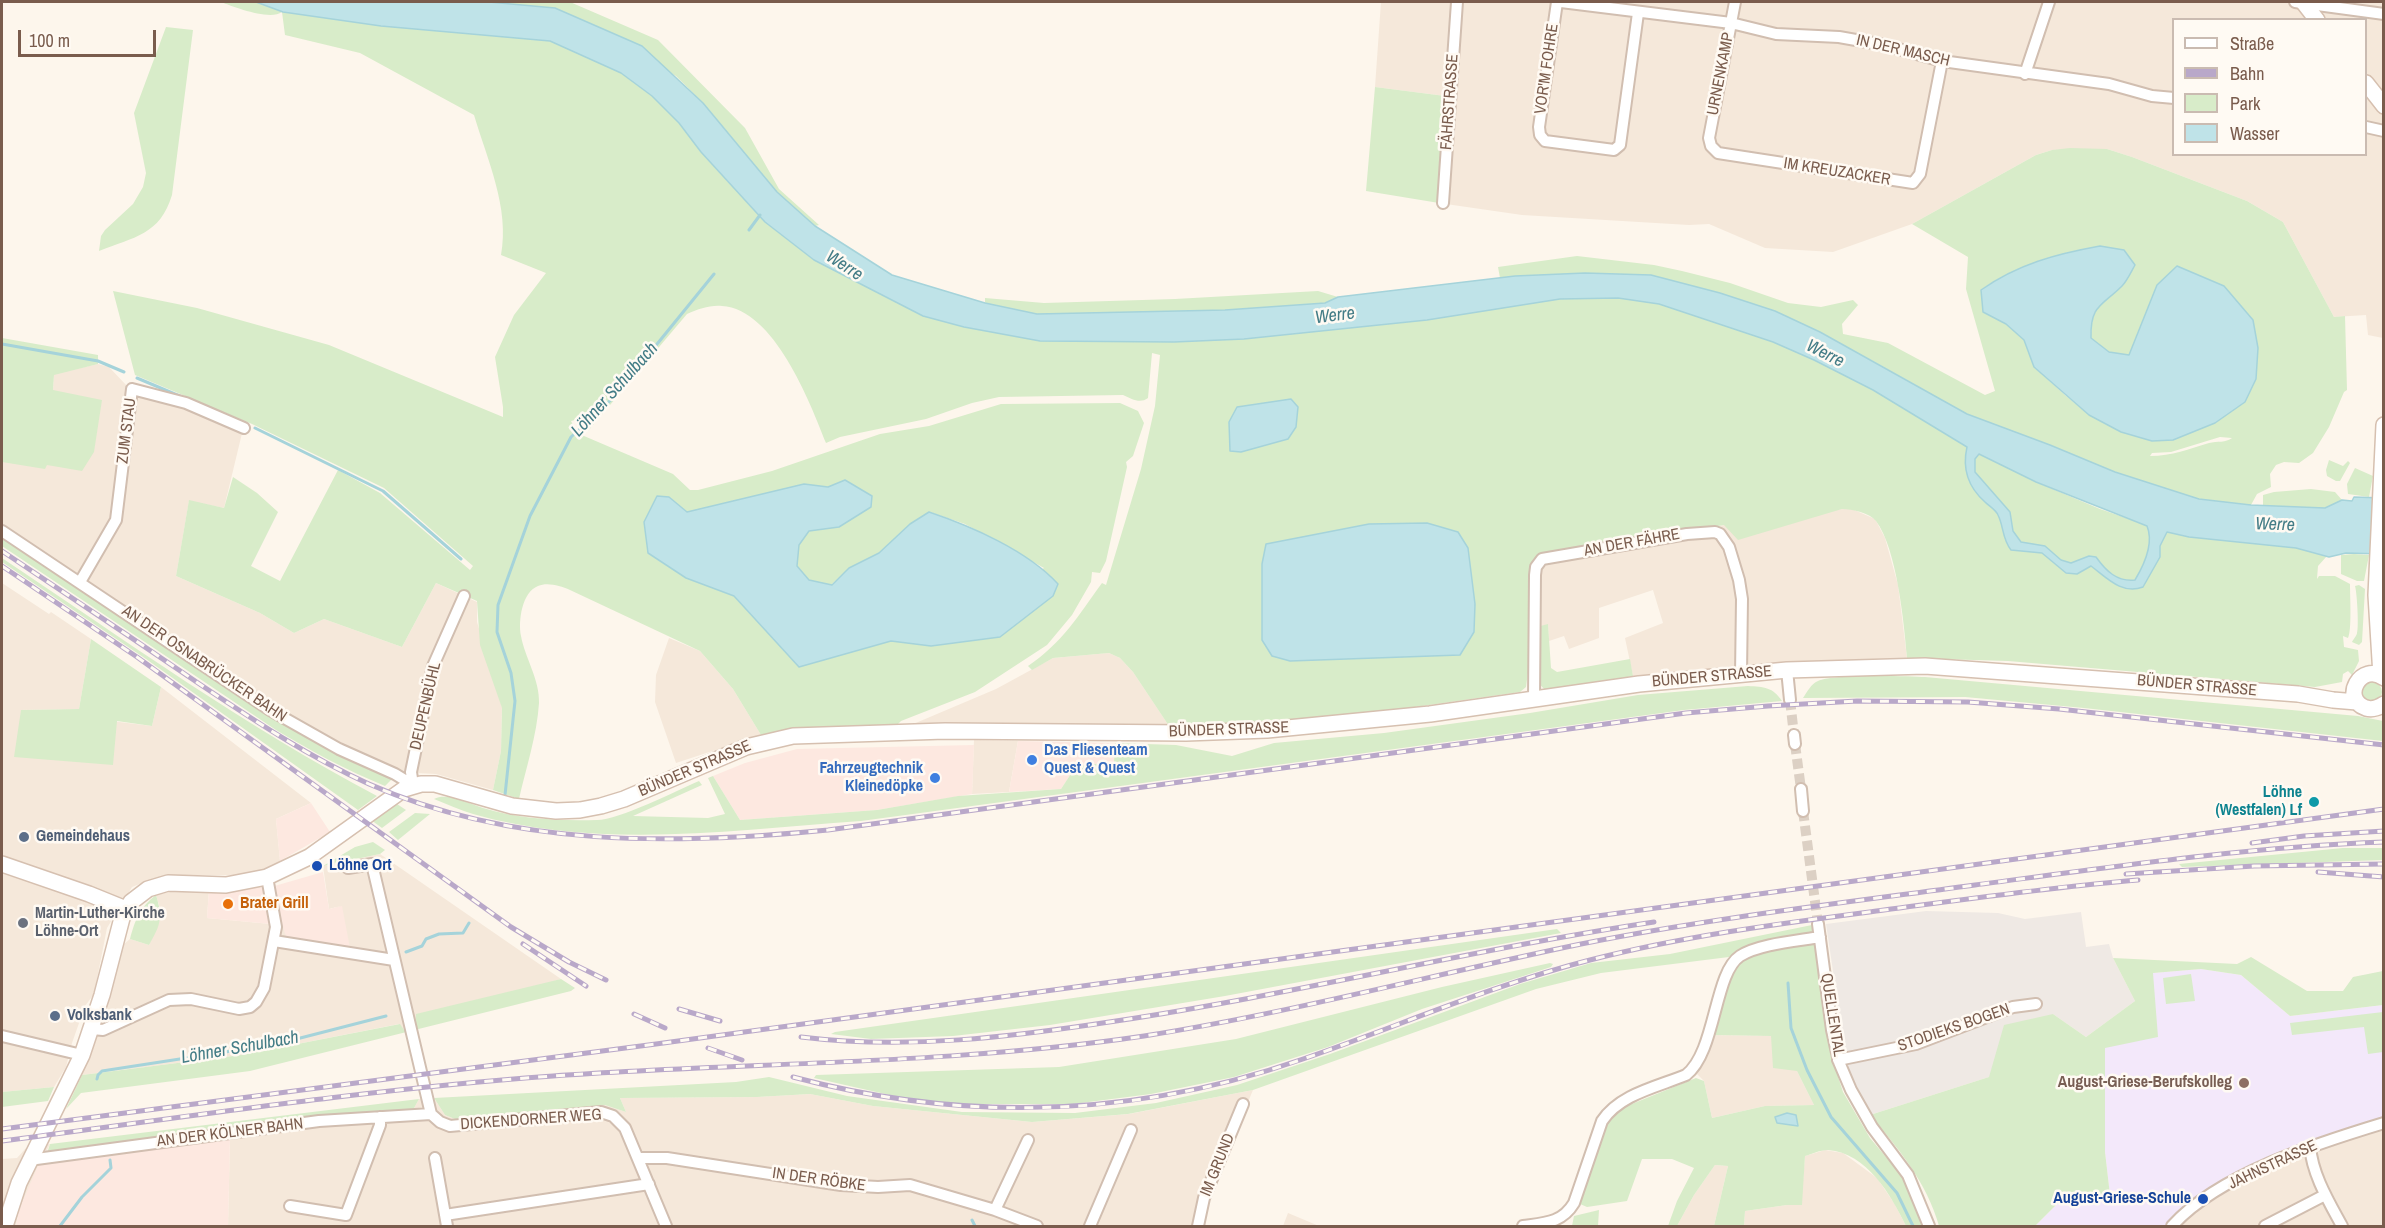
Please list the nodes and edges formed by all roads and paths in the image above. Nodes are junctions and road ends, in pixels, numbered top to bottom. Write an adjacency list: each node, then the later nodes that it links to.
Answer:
1 (1457, 2): 18 (street, FÄHRSTRASSE)
2 (1559, 2): 6 (street, IN DER MASCH); 6 (street, VOR'M FOHRE)
3 (1735, 2): 9 (street, URNENKAMP)
4 (2049, 2): 11 (street)
5 (2301, 2): 7 (street); 8 (main road)
6 (1638, 13): 9 (street, IN DER MASCH)
7 (2384, 14)
8 (2315, 18)
9 (1731, 23): 10 (street, IN DER MASCH); 17 (street, URNENKAMP)
10 (1942, 61): 11 (street, IN DER MASCH); 17 (street, IM KREUZACKER)
11 (2025, 74): 13 (street, IN DER MASCH)
12 (2367, 84): 14 (main road)
13 (2172, 98)
14 (2384, 106)
15 (2367, 127): 16 (street)
16 (2384, 131)
17 (1711, 146)
18 (1443, 203)
19 (2384, 425): 23 (main road)
20 (244, 428): 22 (street, ZUM STAU)
21 (2, 531): 22 (street, AN DER OSNABRÜCKER BAHN)
22 (80, 582): 33 (street, AN DER OSNABRÜCKER BAHN)
23 (2379, 590): 27 (main road); 28 (main road)
24 (464, 596): 33 (street, DEUPENBÜHL)
25 (1787, 670): 26 (main road, BÜNDER STRASSE); 29 (main road, BÜNDER STRASSE); 31 (street)
26 (1741, 674): 30 (main road, BÜNDER STRASSE); 30 (street, AN DER FÄHRE)
27 (2365, 674): 28 (main road); 29 (main road)
28 (2382, 677)
29 (2356, 695): 32 (main road, BÜNDER STRASSE)
30 (1534, 699): 33 (main road, BÜNDER STRASSE)
31 (1790, 700)
32 (2384, 704)
33 (413, 786): 38 (main road, BÜNDER STRASSE)
34 (1801, 789): 35 (street)
35 (1803, 811)
36 (2, 864): 39 (main road)
37 (348, 868): 43 (street)
38 (267, 877): 39 (main road, BÜNDER STRASSE); 42 (street)
39 (126, 909): 45 (main road)
40 (1818, 924): 41 (street, QUELLENTAL)
41 (1820, 937): 48 (street, QUELLENTAL); 71 (street)
42 (274, 941): 43 (street); 45 (street)
43 (394, 960): 50 (street)
44 (2036, 1004): 48 (street, STODIEKS BOGEN)
45 (92, 1029): 47 (main road)
46 (2, 1036): 47 (street)
47 (82, 1055): 58 (main road)
48 (1838, 1060): 72 (street, QUELLENTAL)
49 (1242, 1104): 70 (street, IM GRUND)
50 (431, 1114): 51 (street, AN DER KÖLNER BAHN); 57 (street, DICKENDORNER WEG)
51 (380, 1117): 58 (street, AN DER KÖLNER BAHN); 61 (street)
52 (2384, 1123): 55 (street, JAHNSTRASSE)
53 (1131, 1130): 69 (street)
54 (1028, 1140): 63 (street)
55 (2310, 1146): 60 (street); 73 (street, JAHNSTRASSE)
56 (435, 1158): 64 (street)
57 (639, 1158): 59 (street, DICKENDORNER WEG); 63 (street, IN DER RÖBKE)
58 (29, 1160): 62 (main road)
59 (649, 1184): 64 (street); 67 (street, DICKENDORNER WEG)
60 (2325, 1195): 74 (street); 75 (street)
61 (290, 1206)
62 (5, 1210): 65 (main road)
63 (995, 1210): 68 (street, IN DER RÖBKE)
64 (444, 1215): 66 (street)
65 (4, 1227)
66 (447, 1227)
67 (666, 1227)
68 (1036, 1227)
69 (1090, 1227)
70 (1198, 1227)
71 (1523, 1227)
72 (1929, 1227)
73 (2172, 1227)
74 (2265, 1227)
75 (2342, 1227)

